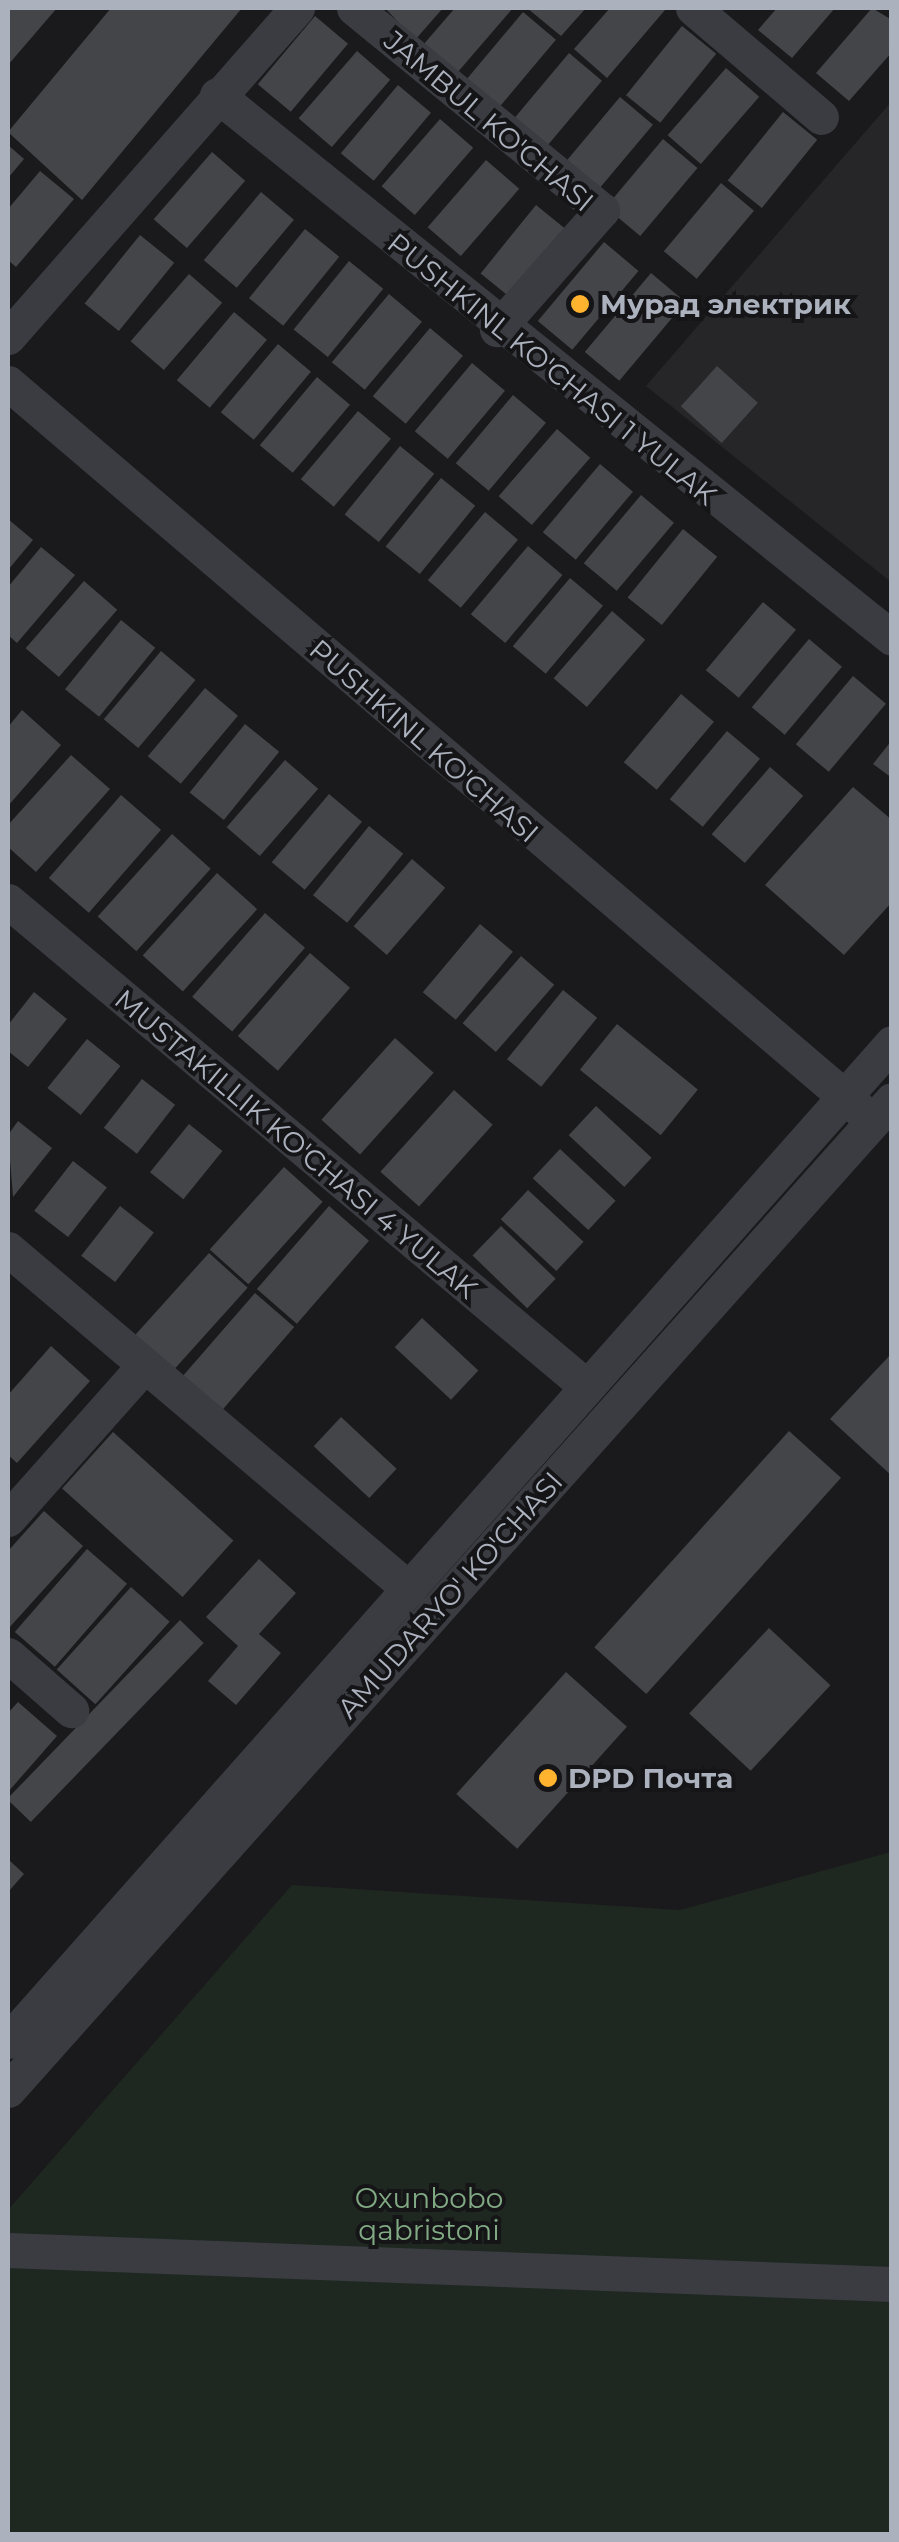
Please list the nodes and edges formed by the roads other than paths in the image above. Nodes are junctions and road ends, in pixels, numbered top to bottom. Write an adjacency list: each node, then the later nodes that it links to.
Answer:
1 (297, 8): 4 (street)
2 (354, 8): 6 (street, JAMBUL KO'CHASI)
3 (694, 8): 5 (street)
4 (217, 95): 6 (street, PUSHKINL KO'CHASI 1 YULAK); 7 (street)
5 (821, 117)
6 (497, 329): 9 (street, PUSHKINL KO'CHASI 1 YULAK)
7 (8, 337)
8 (8, 383): 12 (street, PUSHKINL KO'CHASI)
9 (892, 638)
10 (8, 901): 16 (street, MUSTAKILLIK KO'CHASI 4 YULAK)
11 (892, 1043): 12 (street)
12 (844, 1096): 13 (street, PUSHKINL KO'CHASI); 16 (street)
13 (883, 1110): 22 (street, AMUDARYO' KO'CHASI)
14 (8, 1249): 15 (street)
15 (144, 1366): 17 (street); 18 (street)
16 (586, 1386): 18 (street)
17 (8, 1519)
18 (409, 1589): 21 (street)
19 (8, 1655): 20 (street)
20 (71, 1710)
21 (8, 2041)
22 (8, 2090)
23 (8, 2250): 24 (street)
24 (892, 2284)

